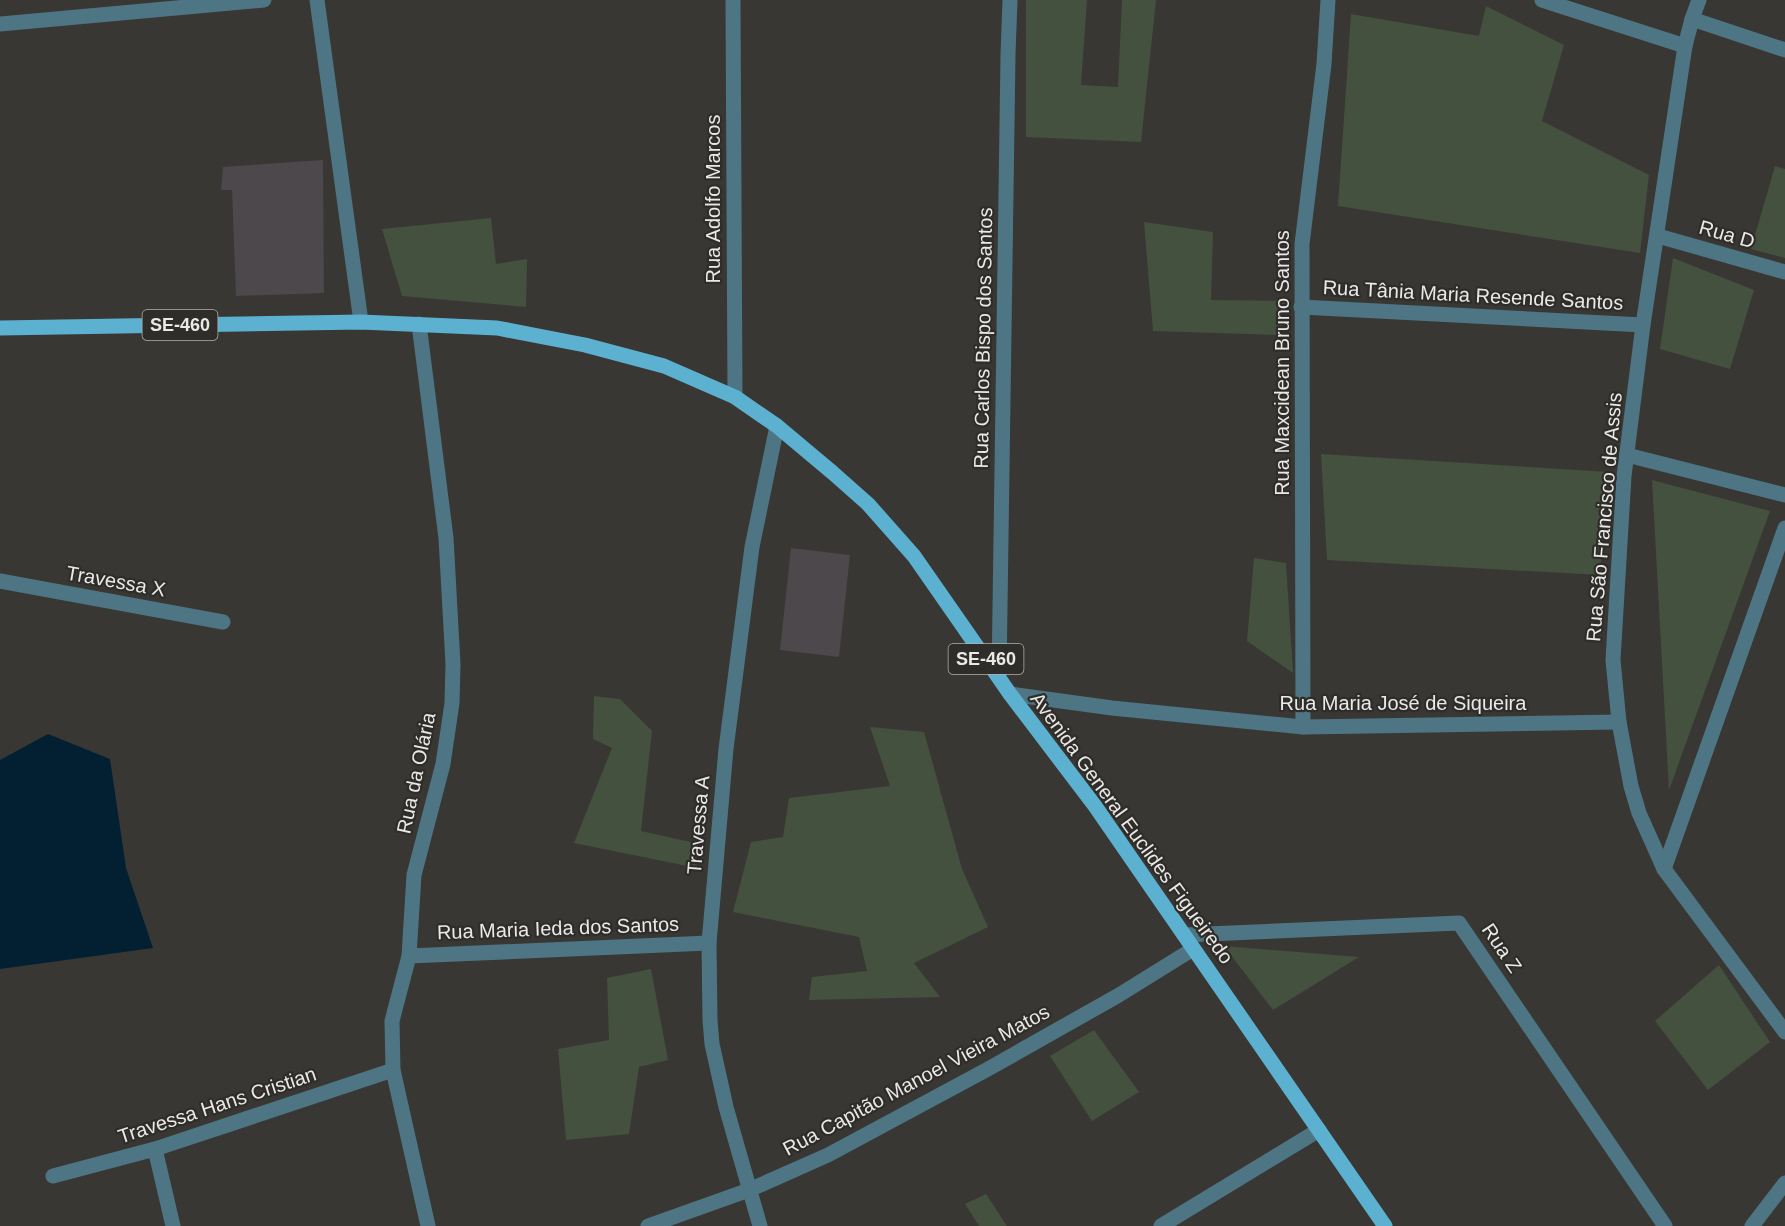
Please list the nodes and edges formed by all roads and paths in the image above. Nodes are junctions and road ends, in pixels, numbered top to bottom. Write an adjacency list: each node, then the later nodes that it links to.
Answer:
1 (264, 0): 9 (street)
2 (317, 0): 15 (street)
3 (733, 0): 19 (street, Rua Adolfo Marcos)
4 (1010, 0): 26 (street, Rua Carlos Bispo dos Santos)
5 (1328, 0): 14 (street, Rua Maxcidean Bruno Santos)
6 (1542, 0): 10 (street)
7 (1700, 0): 8 (street, Rua São Francisco de Assis)
8 (1692, 19): 10 (street, Rua São Francisco de Assis); 11 (street)
9 (0, 24)
10 (1685, 46): 12 (street, Rua São Francisco de Assis)
11 (1785, 50)
12 (1658, 236): 13 (street, Rua D); 17 (street, Rua São Francisco de Assis)
13 (1785, 272)
14 (1301, 307): 17 (street, Rua Tânia Maria Resende Santos); 29 (street, Rua Maxcidean Bruno Santos)
15 (361, 322): 16 (main road, Avenida General Euclides Figueiredo / SE-460); 18 (main road, Avenida General Euclides Figueiredo / SE-460)
16 (419, 324): 19 (main road, Avenida General Euclides Figueiredo / SE-460); 34 (street, Rua da Olária)
17 (1643, 325): 21 (street, Rua São Francisco de Assis)
18 (0, 328)
19 (735, 397): 20 (main road, Avenida General Euclides Figueiredo / SE-460)
20 (777, 426): 26 (main road, Avenida General Euclides Figueiredo / SE-460); 32 (street, Travessa A)
21 (1627, 455): 22 (street); 28 (street, Rua São Francisco de Assis)
22 (1785, 495)
23 (1785, 528): 30 (street)
24 (0, 582): 25 (street, Travessa X)
25 (224, 622)
26 (999, 677): 27 (main road, Avenida General Euclides Figueiredo / SE-460)
27 (1010, 694): 29 (street, Rua Maria José de Siqueira); 31 (main road, Avenida General Euclides Figueiredo / SE-460)
28 (1619, 722): 29 (street, Rua Maria José de Siqueira); 30 (street, Rua São Francisco de Assis)
29 (1303, 727)
30 (1664, 869): 35 (street, Rua São Francisco de Assis)
31 (1184, 935): 33 (main road, Avenida General Euclides Figueiredo / SE-460); 48 (street, Rua Z)
32 (709, 943): 34 (street, Rua Maria Ieda dos Santos); 41 (street, Travessa A)
33 (1193, 949): 37 (main road, Avenida General Euclides Figueiredo / SE-460); 41 (street, Rua Capitão Manoel Vieira Matos)
34 (409, 956): 36 (street, Rua da Olária)
35 (1783, 1024)
36 (393, 1070): 38 (street, Travessa Hans Cristian); 43 (street, Rua da Olária)
37 (1319, 1130): 46 (street); 47 (main road, Avenida General Euclides Figueiredo / SE-460)
38 (155, 1149): 39 (street, Travessa Hans Cristian); 42 (street)
39 (53, 1176)
40 (1785, 1183): 49 (street)
41 (749, 1190): 44 (street, Rua Capitão Manoel Vieira Matos); 45 (street, Travessa A)
42 (174, 1226)
43 (428, 1226)
44 (648, 1226)
45 (760, 1226)
46 (1161, 1226)
47 (1385, 1226)
48 (1665, 1226)
49 (1752, 1226)

